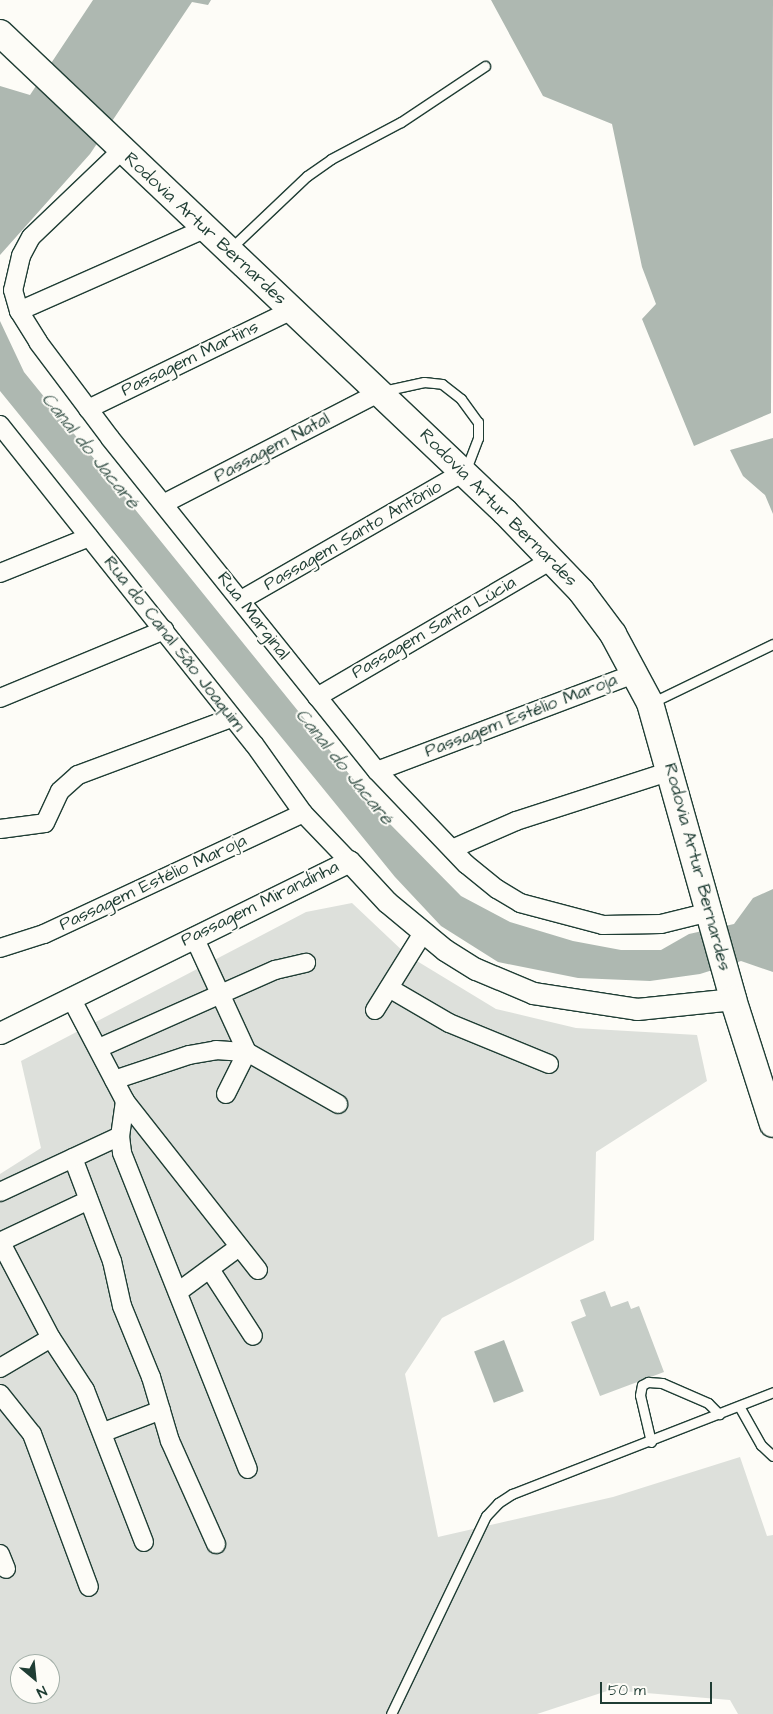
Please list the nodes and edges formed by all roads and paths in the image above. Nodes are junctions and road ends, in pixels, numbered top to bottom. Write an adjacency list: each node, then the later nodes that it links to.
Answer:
1 (9, 41): 3 (main road, Rodovia Artur Bernardes)
2 (485, 66): 5 (lane)
3 (116, 146): 4 (main road, Rodovia Artur Bernardes); 7 (street, Rua Marginal)
4 (204, 229): 5 (main road, Rodovia Artur Bernardes); 7 (street)
5 (228, 251): 6 (main road, Rodovia Artur Bernardes)
6 (292, 310): 8 (main road, Rodovia Artur Bernardes); 9 (street, Passagem Martins)
7 (19, 311): 9 (street, Rua Marginal)
8 (378, 392): 12 (main road, Rodovia Artur Bernardes); 12 (lane); 13 (street, Passagem Natal)
9 (88, 409): 13 (street, Rua Marginal)
10 (0, 425): 11 (street, Rua do Canal São Joaquim)
11 (7, 444): 14 (street, Rua do Canal São Joaquim)
12 (464, 472): 15 (main road, Rodovia Artur Bernardes); 17 (street, Passagem Santo Antônio)
13 (165, 504): 17 (street, Rua Marginal)
14 (89, 537): 16 (street); 18 (street, Rua do Canal São Joaquim)
15 (552, 559): 20 (main road, Rodovia Artur Bernardes); 22 (street, Passagem Santa Lúcia)
16 (0, 573)
17 (241, 600): 22 (street, Rua Marginal)
18 (164, 630): 21 (street); 24 (street, Rua do Canal São Joaquim)
19 (773, 644): 23 (lane)
20 (637, 673): 23 (main road, Rodovia Artur Bernardes); 25 (street, Passagem Estélio Maroja)
21 (0, 698)
22 (317, 698): 25 (street, Rua Marginal)
23 (650, 703): 26 (main road, Rodovia Artur Bernardes)
24 (232, 718): 27 (street, Rua do Canal São Joaquim); 28 (street)
25 (377, 770): 29 (street, Rua Marginal)
26 (671, 771): 29 (street); 31 (main road, Rodovia Artur Bernardes)
27 (303, 813): 30 (street, Rua do Canal São Joaquim); 34 (street, Passagem Estélio Maroja)
28 (0, 829)
29 (452, 849): 31 (street, Rua Marginal)
30 (349, 860): 32 (street, Passagem Mirandinha); 33 (street, Passagem Mirandinha)
31 (710, 916): 37 (main road, Rodovia Artur Bernardes)
32 (423, 933): 36 (street); 37 (street, Passagem Mirandinha)
33 (194, 937): 38 (street); 39 (street, Passagem Mirandinha)
34 (0, 948)
35 (306, 963): 38 (street)
36 (389, 988): 40 (street); 44 (street)
37 (731, 992): 49 (main road, Rodovia Artur Bernardes)
38 (223, 994): 42 (street); 43 (street)
39 (71, 998): 41 (street, Passagem Mirandinha); 42 (street)
40 (375, 1010)
41 (0, 1033)
42 (99, 1048): 45 (street)
43 (246, 1052): 45 (street); 46 (street); 48 (street)
44 (549, 1064)
45 (114, 1080): 47 (street)
46 (226, 1094)
47 (125, 1100): 50 (street); 55 (street)
48 (338, 1104)
49 (771, 1115)
50 (120, 1136): 51 (street); 58 (street)
51 (73, 1158): 52 (street); 53 (street)
52 (0, 1192)
53 (88, 1200): 54 (street); 65 (street)
54 (0, 1242): 60 (street)
55 (240, 1247): 56 (street); 57 (street)
56 (258, 1270)
57 (211, 1271): 58 (street); 59 (street)
58 (178, 1292): 70 (street)
59 (253, 1336)
60 (51, 1338): 61 (street); 67 (street)
61 (0, 1368)
62 (773, 1392): 64 (lane)
63 (0, 1394): 73 (street)
64 (739, 1406): 66 (lane); 69 (lane)
65 (161, 1410): 67 (street); 72 (street)
66 (719, 1414): 68 (lane); 68 (lane)
67 (104, 1432): 71 (street)
68 (650, 1442): 74 (lane)
69 (773, 1456)
70 (248, 1469)
71 (144, 1542)
72 (216, 1544)
73 (89, 1587)
74 (391, 1714)

